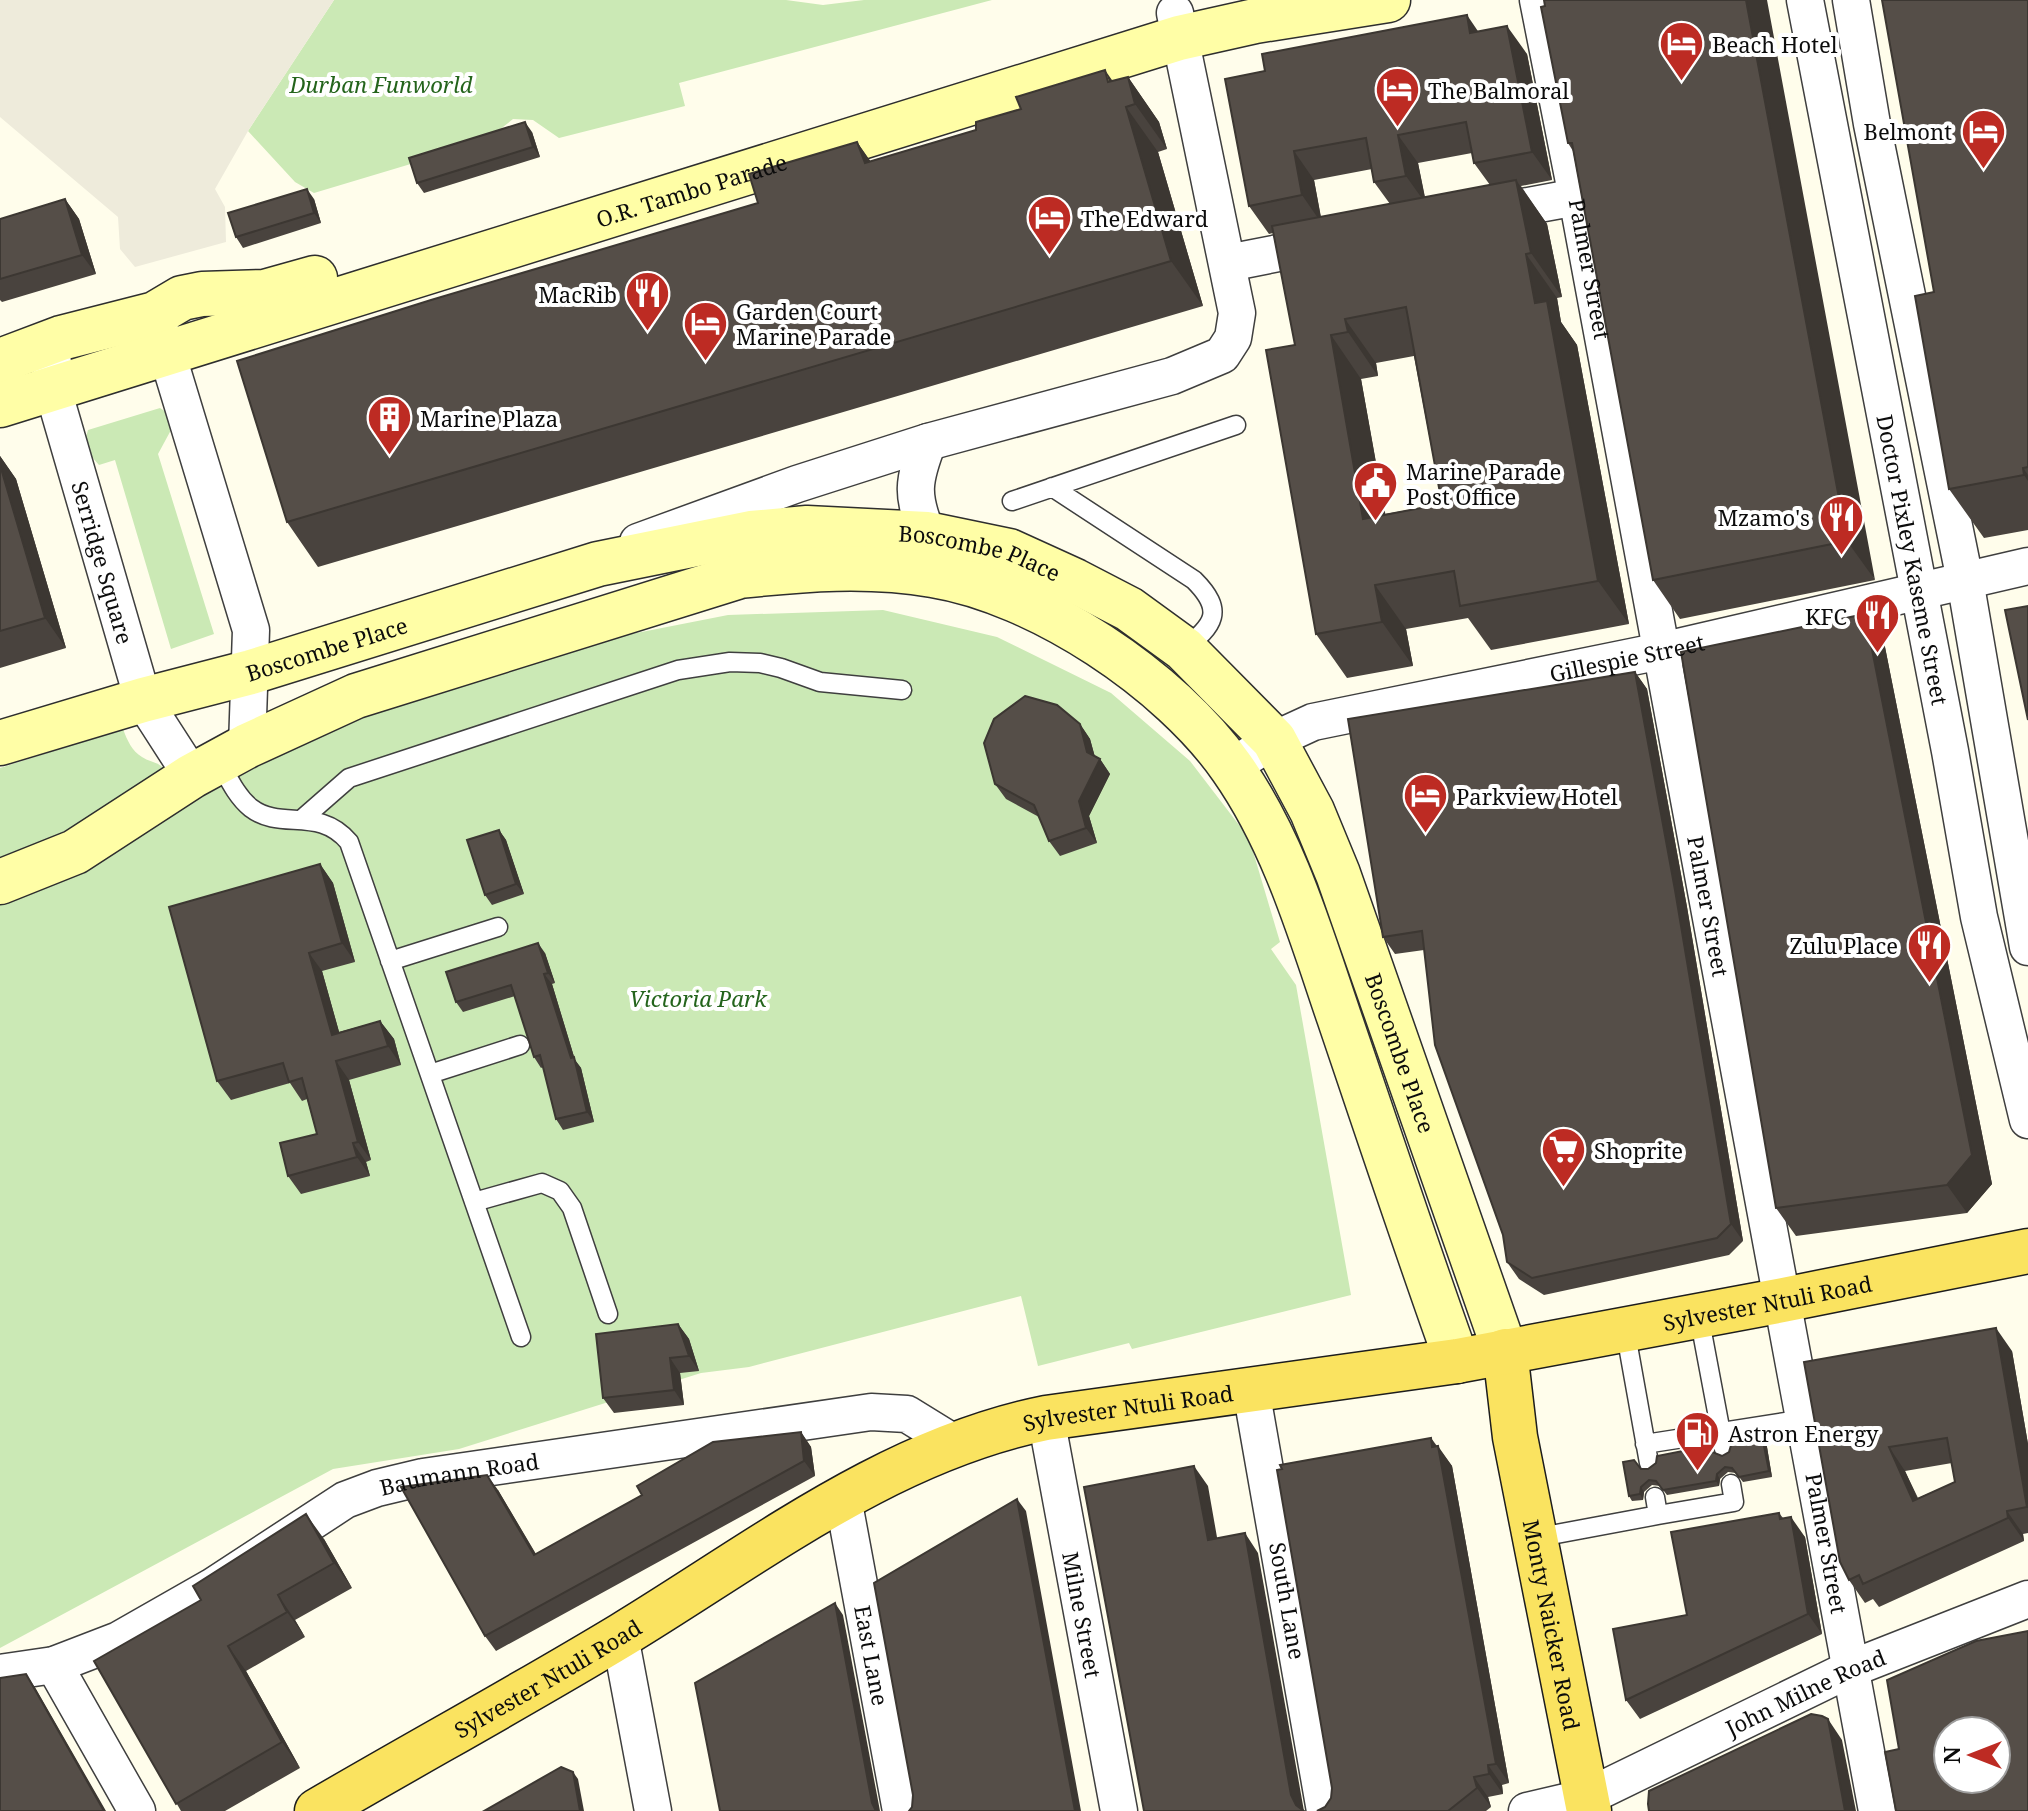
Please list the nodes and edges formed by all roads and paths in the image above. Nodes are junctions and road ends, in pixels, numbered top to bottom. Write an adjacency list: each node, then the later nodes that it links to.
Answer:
1 (1229, 0): 6 (street, O.R. Tambo Parade)
2 (1388, 0): 6 (street, O.R. Tambo Parade)
3 (1538, 0): 7 (street, Palmer Street)
4 (1805, 0): 26 (street, Doctor Pixley Kaseme Street)
5 (1851, 0): 25 (street, Doctor Pixley Kaseme Street)
6 (1177, 26): 10 (street); 11 (street, O.R. Tambo Parade); 11 (street, O.R. Tambo Parade)
7 (1577, 197): 8 (street); 28 (street, Palmer Street)
8 (1456, 220)
9 (1349, 240): 10 (street)
10 (1228, 263): 17 (street)
11 (162, 334): 12 (street, O.R. Tambo Parade); 14 (street, O.R. Tambo Parade); 29 (street)
12 (61, 338): 13 (street, O.R. Tambo Parade); 14 (street, Serridge Square)
13 (0, 361)
14 (53, 390): 15 (street, O.R. Tambo Parade); 31 (street, Serridge Square)
15 (0, 405)
16 (1236, 425): 19 (lane)
17 (928, 442): 18 (street); 20 (street)
18 (869, 461): 20 (street); 23 (street)
19 (1052, 487): 21 (lane); 27 (lane)
20 (914, 491): 22 (street)
21 (1012, 501)
22 (927, 534): 23 (street, Boscombe Place); 27 (street, Boscombe Place)
23 (598, 564): 29 (street, Boscombe Place)
24 (2028, 566): 25 (street, Gillespie Street)
25 (1965, 580): 26 (street, Gillespie Street); 39 (street, Doctor Pixley Kaseme Street)
26 (1919, 591): 28 (street, Gillespie Street); 45 (street, Doctor Pixley Kaseme Street)
27 (1184, 649): 32 (street, Boscombe Place)
28 (1661, 651): 32 (street, Gillespie Street); 48 (street, Palmer Street)
29 (251, 672): 31 (street, Boscombe Place); 34 (street)
30 (902, 690): 36 (lane)
31 (143, 700): 33 (street, Boscombe Place); 34 (street, Serridge Square)
32 (1274, 740): 35 (street, Gillespie Street); 41 (street, Boscombe Place)
33 (0, 743)
34 (219, 761): 35 (street, Boscombe Place); 36 (lane); 37 (street, Boscombe Place)
35 (1231, 767): 44 (street, Boscombe Place)
36 (301, 820): 40 (lane)
37 (0, 882)
38 (498, 927): 40 (lane)
39 (2028, 947)
40 (390, 961): 43 (lane)
41 (1374, 981): 44 (street); 53 (street, Boscombe Place)
42 (520, 1045): 43 (lane)
43 (430, 1074): 46 (lane)
44 (1372, 1112): 54 (street, Boscombe Place)
45 (2028, 1120)
46 (474, 1202): 49 (lane); 52 (lane)
47 (2028, 1251): 48 (main road, Sylvester Ntuli Road)
48 (1783, 1300): 50 (main road, Sylvester Ntuli Road); 57 (street, Palmer Street)
49 (608, 1314)
50 (1699, 1316): 51 (main road, Sylvester Ntuli Road); 59 (lane)
51 (1625, 1329): 53 (main road, Sylvester Ntuli Road); 61 (lane)
52 (521, 1337)
53 (1505, 1351): 54 (main road, Sylvester Ntuli Road); 58 (main road, Monty Naicker Road)
54 (1457, 1361): 55 (main road, Sylvester Ntuli Road); 58 (main road, Monty Naicker Road)
55 (1251, 1390): 56 (main road, Sylvester Ntuli Road); 77 (street, South Lane)
56 (1046, 1418): 60 (main road, Sylvester Ntuli Road); 76 (street, Milne Street)
57 (1804, 1419): 59 (lane); 69 (street, Palmer Street)
58 (1515, 1437): 65 (main road, Monty Naicker Road)
59 (1722, 1440): 61 (lane)
60 (954, 1443): 64 (main road, Sylvester Ntuli Road); 68 (street, Baumann Road)
61 (1645, 1444): 62 (lane)
62 (1649, 1463)
63 (1731, 1484): 65 (lane)
64 (843, 1498): 67 (main road, Sylvester Ntuli Road); 75 (street, East Lane)
65 (1535, 1538): 72 (main road, Monty Naicker Road)
66 (2028, 1599): 69 (street, John Milne Road)
67 (620, 1636): 71 (main road, Sylvester Ntuli Road); 74 (street)
68 (54, 1665): 70 (street, Baumann Road); 73 (street)
69 (1850, 1669): 72 (street, John Milne Road); 79 (street, Palmer Street)
70 (0, 1673)
71 (334, 1806)
72 (1584, 1806): 78 (street, John Milne Road)
73 (137, 1811)
74 (653, 1811)
75 (901, 1811)
76 (1119, 1811)
77 (1325, 1811)
78 (1527, 1811)
79 (1877, 1811)

